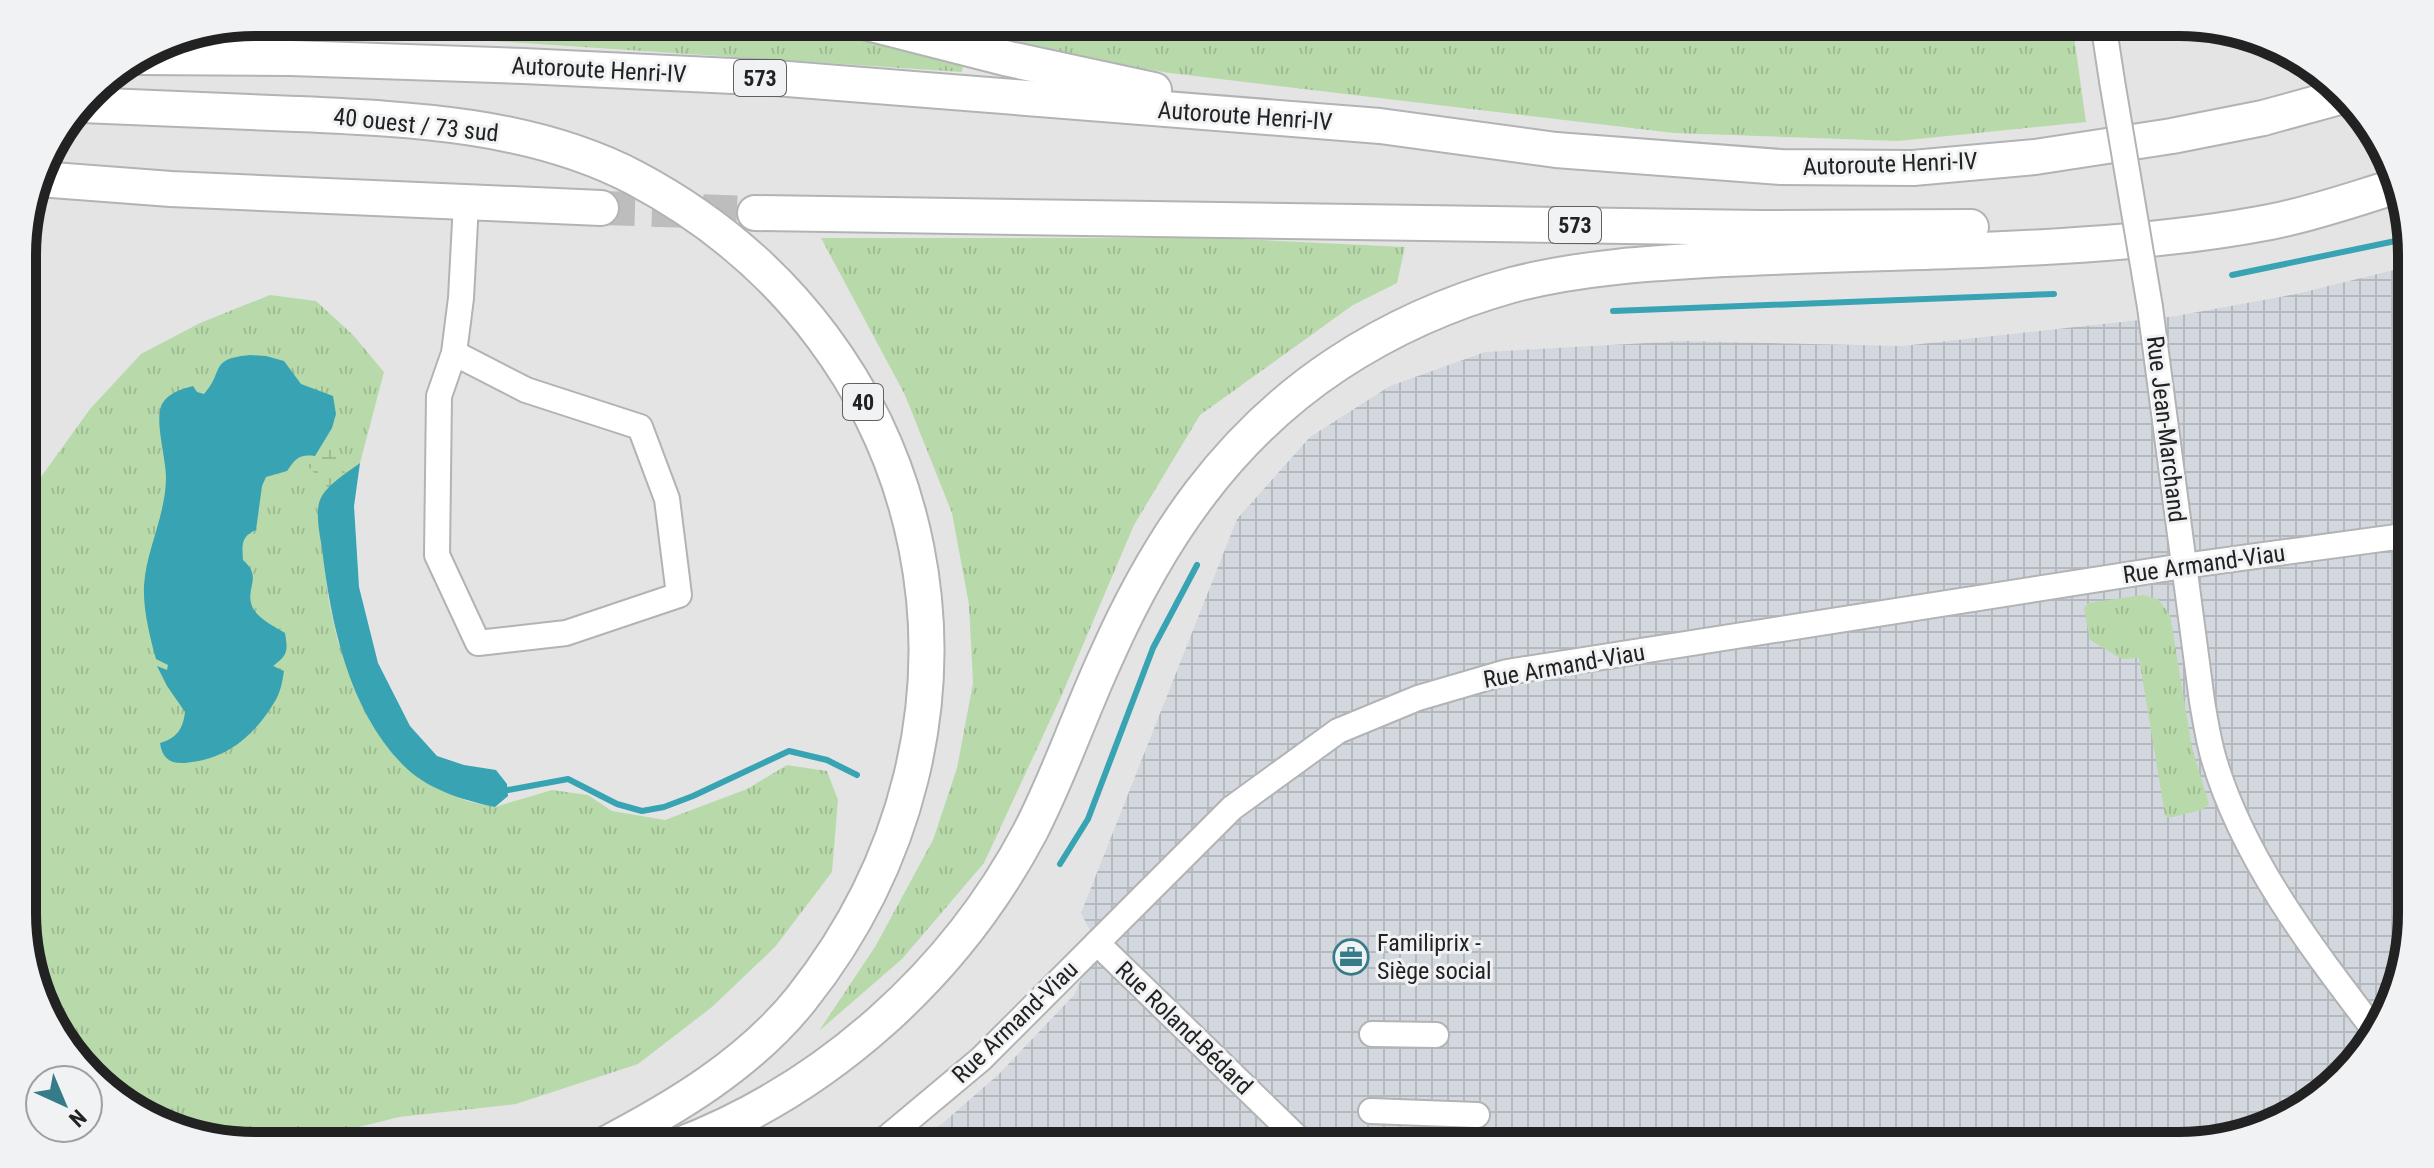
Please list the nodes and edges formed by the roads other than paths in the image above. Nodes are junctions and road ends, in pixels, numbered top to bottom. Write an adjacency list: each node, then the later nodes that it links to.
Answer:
1 (917, 36): 6 (highway)
2 (2105, 36): 15 (street, Rue Jean-Marchand, bridge)
3 (161, 58): 6 (highway, Autoroute Henri-IV / 573)
4 (2333, 99): 6 (highway, Autoroute Henri-IV / 573)
5 (95, 106): 22 (highway, 40 ouest / 73 sud / 40)
6 (1380, 126)
7 (50, 180): 10 (highway)
8 (2384, 180): 12 (highway, 573)
9 (2388, 189): 23 (highway)
10 (466, 203): 11 (highway); 13 (street)
11 (601, 208)
12 (755, 213)
13 (454, 353): 13 (street)
14 (2398, 537): 15 (street, Rue Armand-Viau)
15 (2183, 566): 16 (street, Rue Armand-Viau); 17 (street, Rue Jean-Marchand)
16 (1097, 943): 24 (street, Rue Armand-Viau); 25 (street, Rue Roland-Bédard)
17 (2368, 1022)
18 (1372, 1034): 19 (street)
19 (1436, 1035)
20 (1371, 1111): 21 (street)
21 (1477, 1115)
22 (626, 1132)
23 (713, 1132)
24 (894, 1132)
25 (1292, 1132)

